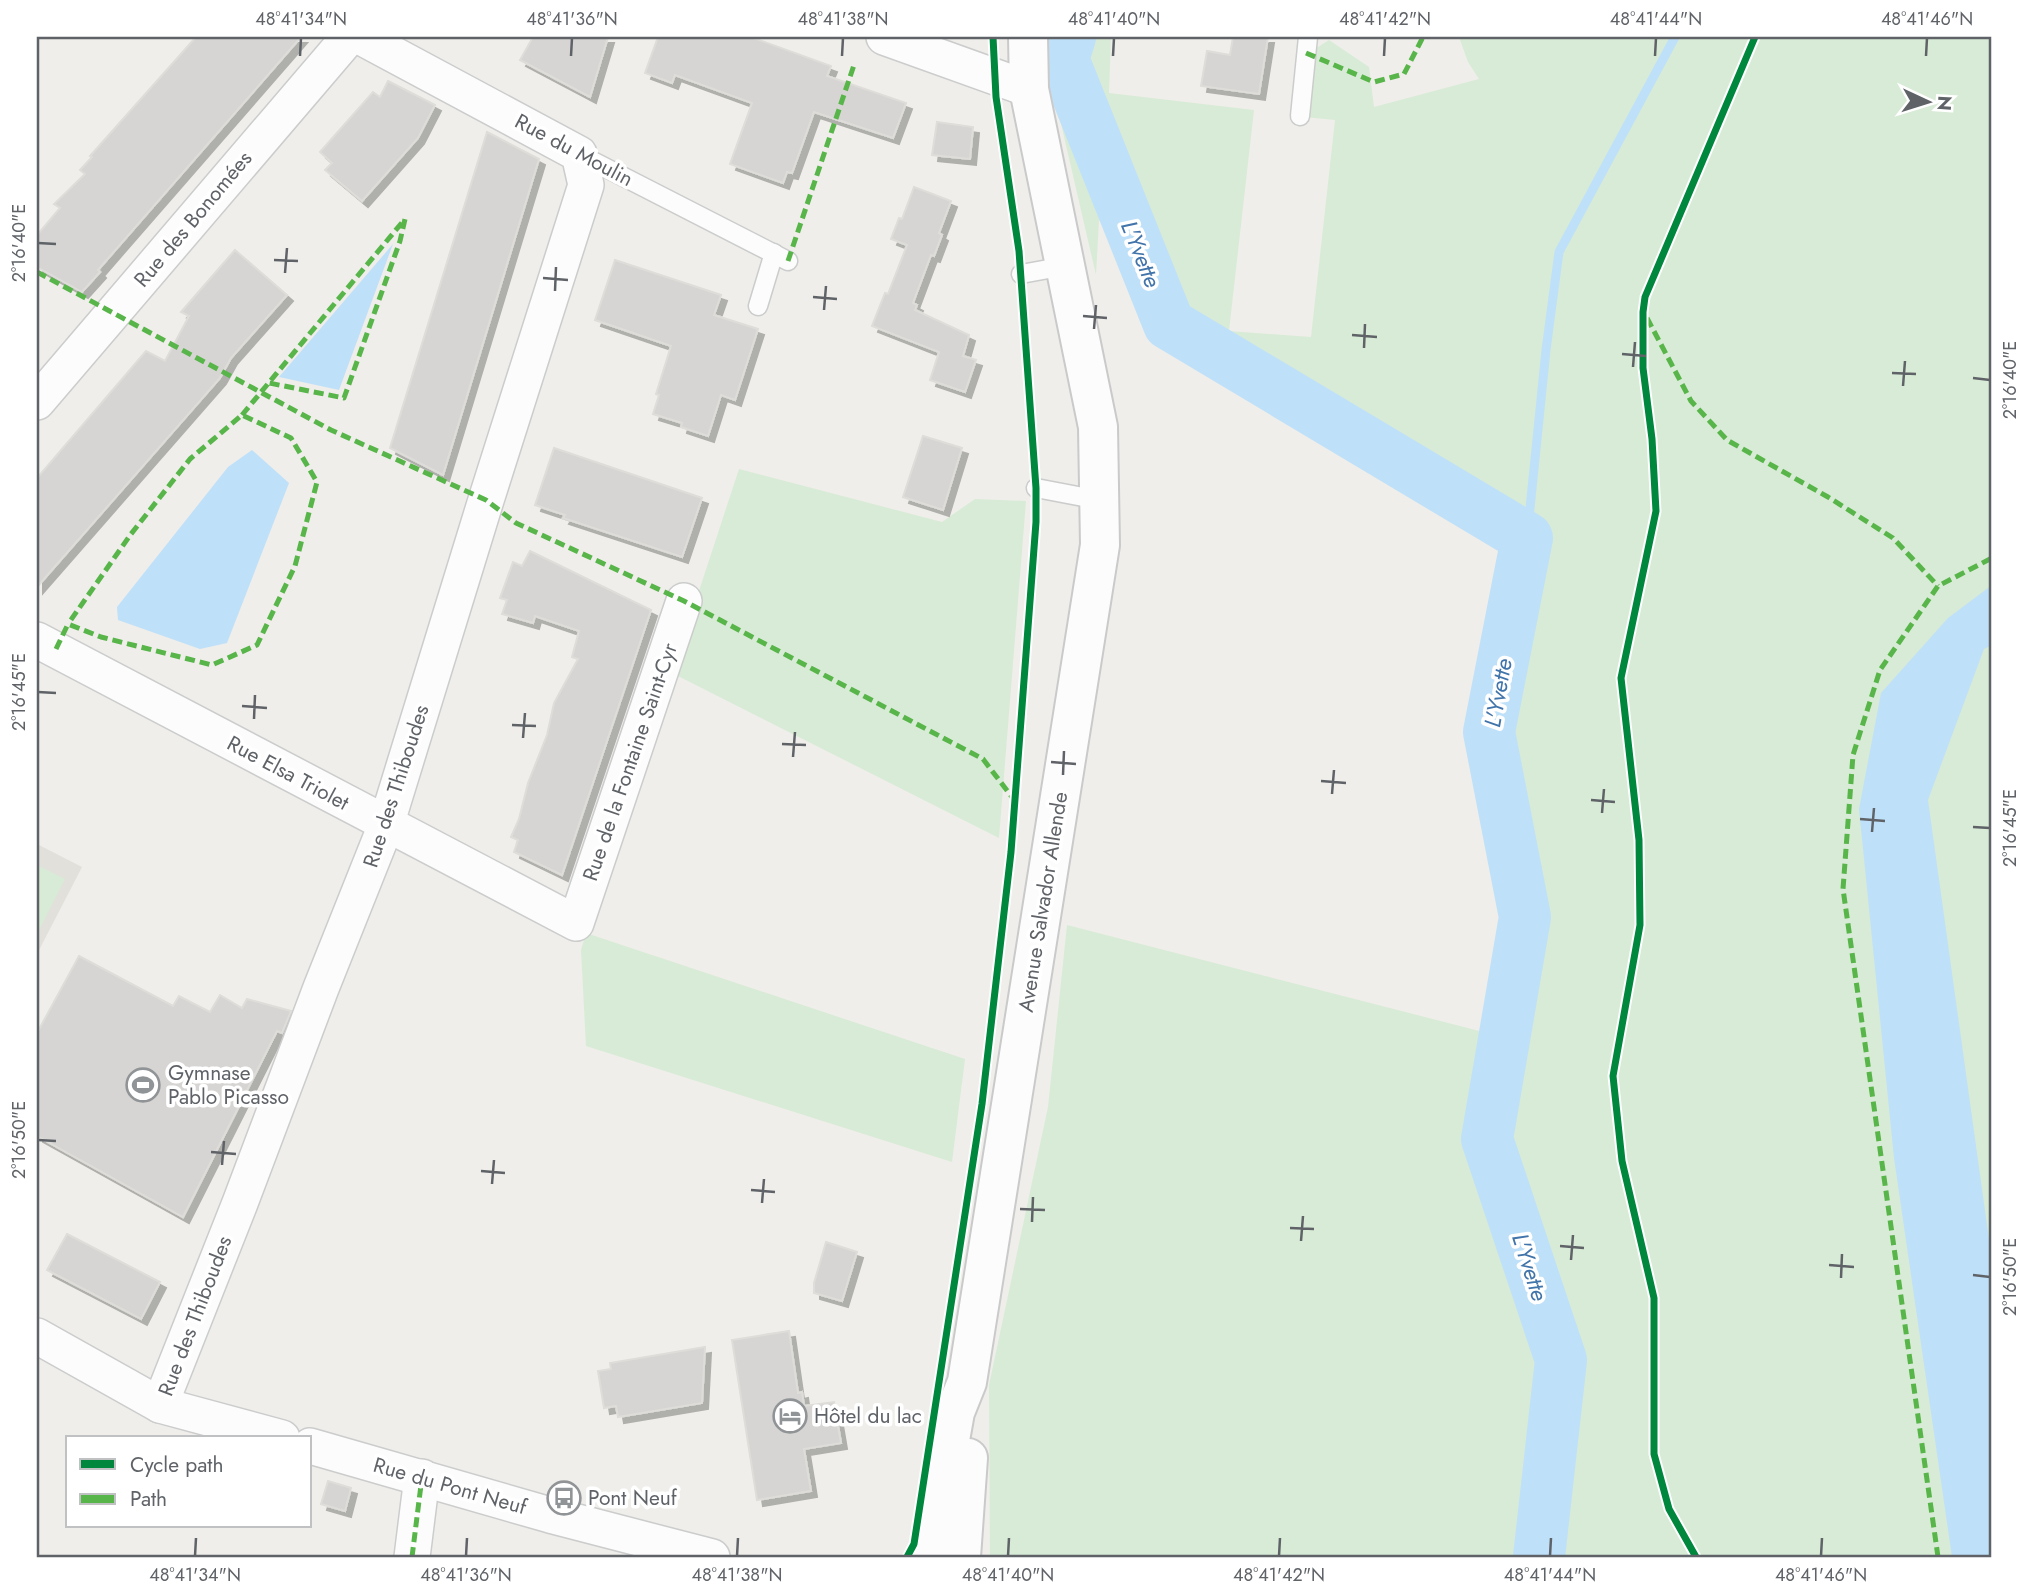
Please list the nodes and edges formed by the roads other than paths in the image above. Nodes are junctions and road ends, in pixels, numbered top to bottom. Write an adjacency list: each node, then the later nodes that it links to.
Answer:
1 (348, 37): 12 (street, Rue des Bonomées)
2 (362, 37): 8 (street, Rue du Moulin)
3 (884, 37): 6 (street)
4 (1028, 37): 6 (main road, Avenue Salvador Allende)
5 (1308, 37): 7 (lane)
6 (1029, 89): 9 (main road, Avenue Salvador Allende)
7 (1300, 116)
8 (579, 154): 11 (lane, Rue du Moulin); 17 (street, Rue des Thiboudes)
9 (1065, 266): 10 (lane); 14 (main road, Avenue Salvador Allende)
10 (1021, 274)
11 (758, 306)
12 (37, 402)
13 (1036, 488): 14 (lane)
14 (1099, 500): 20 (main road, Avenue Salvador Allende)
15 (684, 601): 18 (street, Rue de la Fontaine Saint-Cyr)
16 (37, 640): 17 (street, Rue Elsa Triolet)
17 (386, 825): 18 (street, Rue Elsa Triolet); 21 (street, Rue des Thiboudes)
18 (576, 923)
19 (37, 1336): 21 (street)
20 (967, 1382): 27 (main road, Avenue Salvador Allende); 28 (main road)
21 (160, 1405): 22 (street)
22 (275, 1436)
23 (312, 1447): 24 (street, Rue du Pont Neuf)
24 (422, 1477): 25 (street); 26 (street, Rue du Pont Neuf)
25 (412, 1557)
26 (712, 1557)
27 (929, 1557)
28 (961, 1557)

